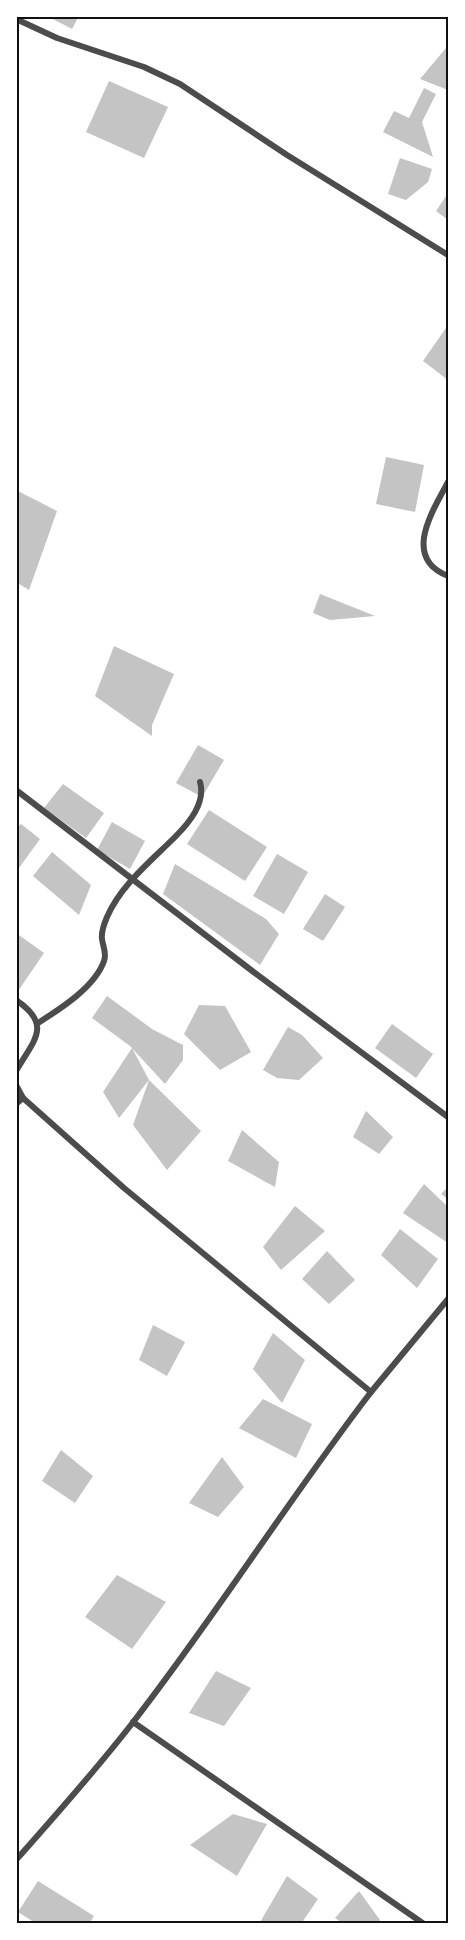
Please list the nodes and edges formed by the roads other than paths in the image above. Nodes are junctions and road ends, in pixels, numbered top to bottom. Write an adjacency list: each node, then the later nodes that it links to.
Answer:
1 (16, 20): 2 (street)
2 (448, 255)
3 (448, 482): 4 (street)
4 (448, 576)
5 (200, 782): 7 (street)
6 (16, 790): 7 (street)
7 (133, 879): 9 (street); 14 (street)
8 (16, 1000): 9 (street)
9 (38, 1023): 10 (street)
10 (16, 1071)
11 (16, 1085): 12 (street)
12 (23, 1098): 13 (street); 16 (street)
13 (16, 1104)
14 (448, 1117)
15 (448, 1299): 16 (street)
16 (371, 1392): 17 (street)
17 (134, 1722): 18 (street); 19 (street)
18 (18, 1857)
19 (423, 1923)

